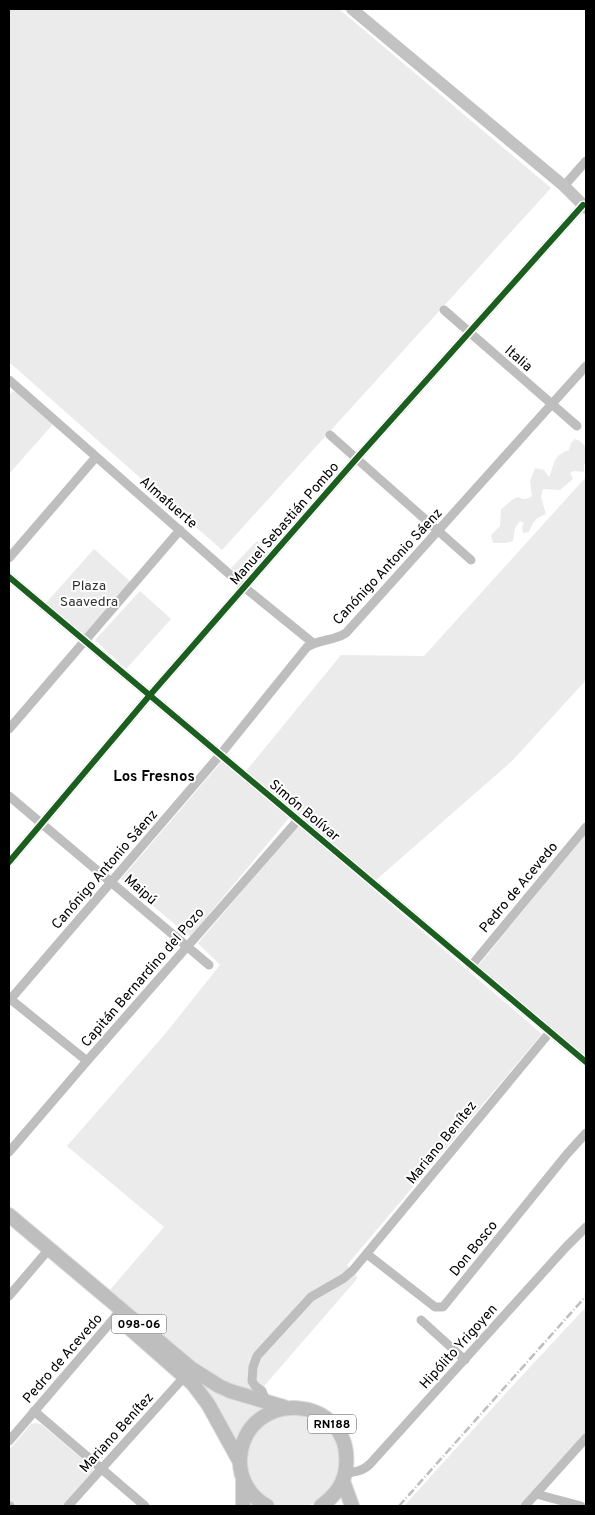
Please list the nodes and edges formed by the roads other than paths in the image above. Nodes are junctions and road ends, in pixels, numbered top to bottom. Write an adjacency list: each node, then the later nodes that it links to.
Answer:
1 (352, 9): 3 (main road)
2 (586, 161): 3 (street)
3 (564, 186): 4 (main road)
4 (585, 207): 6 (street, Manuel Sebastián Pombo)
5 (444, 310): 6 (street, Italia)
6 (470, 333): 9 (street, Italia); 13 (street, Manuel Sebastián Pombo)
7 (586, 366): 9 (street, Canónigo Antonio Sáenz)
8 (9, 380): 12 (street, Almafuerte)
9 (552, 404): 10 (street, Italia); 15 (street, Canónigo Antonio Sáenz)
10 (577, 426)
11 (330, 434): 13 (street)
12 (96, 456): 14 (street, Almafuerte); 16 (street)
13 (357, 458): 15 (street); 19 (street, Manuel Sebastián Pombo)
14 (180, 530): 19 (street, Almafuerte); 20 (street)
15 (438, 531): 17 (street); 21 (street, Canónigo Antonio Sáenz)
16 (9, 558)
17 (470, 560)
18 (9, 577): 20 (street, Simón Bolívar)
19 (244, 587): 21 (street, Almafuerte); 22 (street, Manuel Sebastián Pombo)
20 (84, 641): 22 (street, Simón Bolívar); 23 (street)
21 (313, 643): 24 (street, Canónigo Antonio Sáenz)
22 (150, 695): 24 (street, Simón Bolívar); 27 (street, Manuel Sebastián Pombo)
23 (9, 729)
24 (220, 755): 26 (street, Simón Bolívar); 30 (street, Canónigo Antonio Sáenz)
25 (9, 796): 27 (street, Maipú)
26 (298, 820): 31 (street, Capitán Bernardino del Pozo); 33 (street, Simón Bolívar)
27 (41, 824): 29 (street, Manuel Sebastián Pombo); 30 (street, Maipú)
28 (586, 827): 33 (street, Pedro de Acevedo)
29 (9, 862)
30 (112, 882): 31 (street, Maipú); 34 (street, Canónigo Antonio Sáenz)
31 (187, 946): 32 (street, Maipú); 36 (street, Capitán Bernardino del Pozo)
32 (209, 965)
33 (471, 966): 35 (street, Simón Bolívar)
34 (9, 1000): 36 (street)
35 (550, 1032): 37 (street, Simón Bolívar); 43 (street, Mariano Benítez)
36 (87, 1061): 39 (street, Capitán Bernardino del Pozo)
37 (586, 1062)
38 (586, 1134): 43 (street, Don Bosco)
39 (9, 1152)
40 (9, 1215): 50 (main road, 098-06)
41 (9, 1226): 44 (main road, 098-06)
42 (586, 1227): 48 (street, Hipólito Yrigoyen)
43 (367, 1254): 50 (street, Mariano Benítez)
44 (44, 1255): 45 (street); 46 (main road, 098-06)
45 (9, 1296)
46 (116, 1316): 49 (main road, 098-06); 52 (street, Pedro de Acevedo)
47 (421, 1320): 48 (street)
48 (464, 1360): 57 (street, Hipólito Yrigoyen)
49 (185, 1376): 55 (main road, 098-06); 56 (street, Mariano Benítez)
50 (261, 1401): 51 (main road, 098-06)
51 (284, 1407): 55 (main road); 57 (main road, RN188)
52 (34, 1411): 54 (street, Pedro de Acevedo); 56 (street)
53 (586, 1438): 59 (street)
54 (9, 1441)
55 (240, 1462): 58 (main road)
56 (101, 1469): 60 (street, Mariano Benítez); 61 (street)
57 (344, 1477): 64 (main road); 65 (main road)
58 (244, 1480): 62 (main road); 63 (main road)
59 (536, 1494): 66 (street); 67 (street)
60 (68, 1506)
61 (145, 1506)
62 (243, 1506)
63 (267, 1506)
64 (322, 1506)
65 (352, 1506)
66 (525, 1506)
67 (581, 1506)

